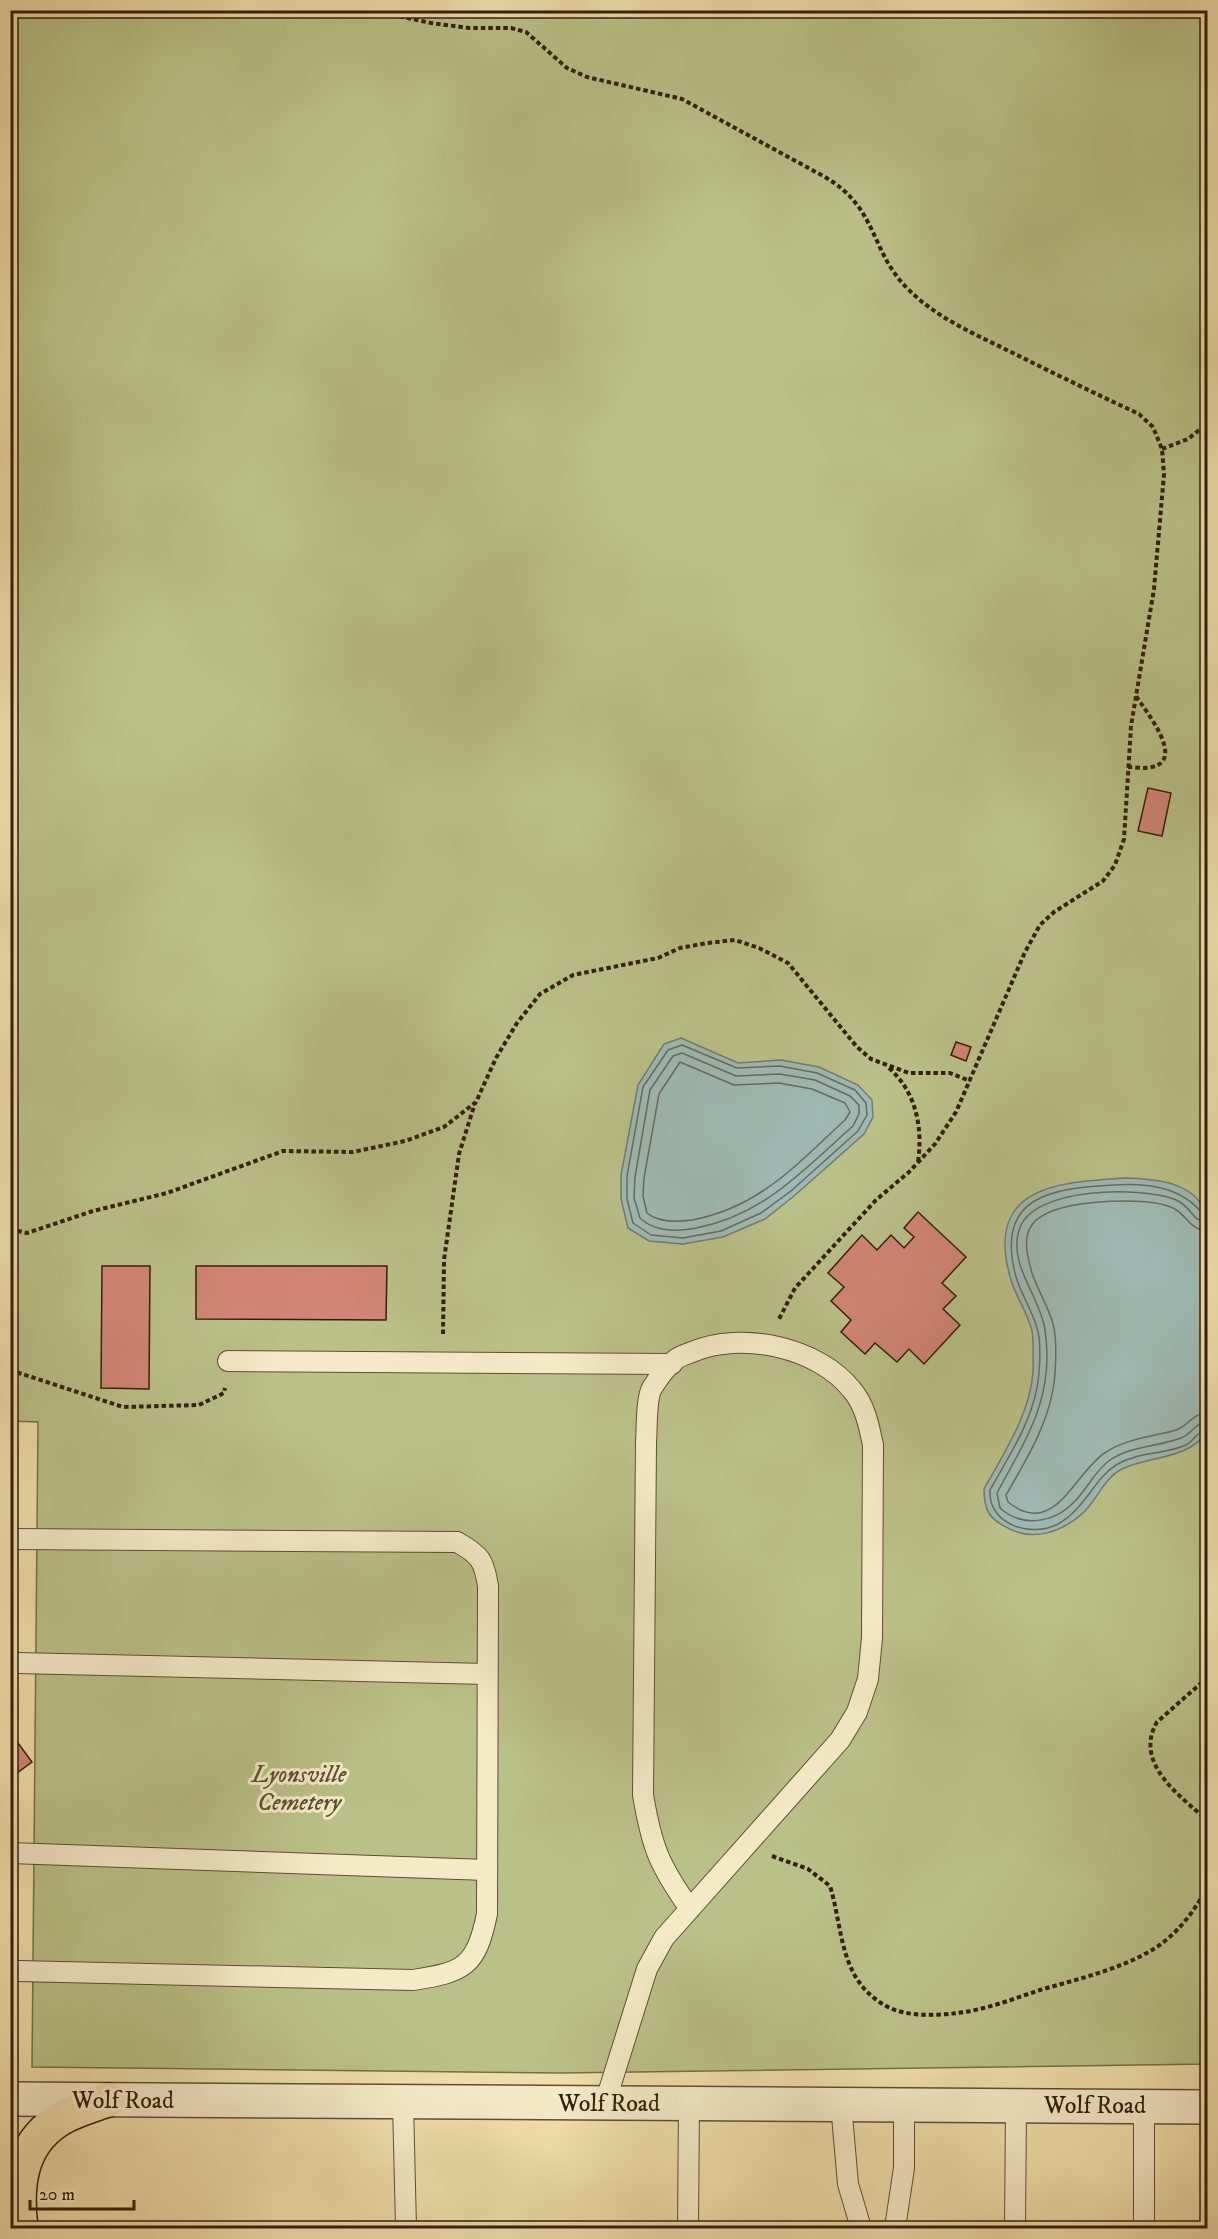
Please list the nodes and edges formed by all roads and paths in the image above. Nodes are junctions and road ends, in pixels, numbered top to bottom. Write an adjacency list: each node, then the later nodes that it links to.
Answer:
1 (370, 10): 3 (path)
2 (1208, 423): 3 (path)
3 (1162, 449): 4 (path)
4 (1136, 695): 5 (path); 5 (path)
5 (1128, 767): 7 (path)
6 (887, 1066): 7 (path); 8 (path); 9 (path)
7 (969, 1081): 9 (path)
8 (476, 1102): 10 (path); 12 (path)
9 (918, 1162): 11 (path)
10 (10, 1229)
11 (765, 1345): 14 (lane); 21 (lane)
12 (442, 1360): 13 (lane); 14 (lane)
13 (228, 1361): 15 (path)
14 (672, 1364): 25 (lane)
15 (10, 1370)
16 (10, 1539): 18 (lane)
17 (17, 1663): 18 (lane)
18 (488, 1674): 23 (lane)
19 (1208, 1677): 20 (path)
20 (1208, 1821)
21 (747, 1844): 24 (path); 25 (lane)
22 (10, 1853): 23 (lane)
23 (487, 1870): 26 (lane)
24 (1208, 1885)
25 (690, 1909): 30 (lane)
26 (18, 1971)
27 (10, 2099): 28 (street, Wolf Road)
28 (108, 2100): 29 (street, Wolf Road); 39 (main road)
29 (403, 2102): 30 (street, Wolf Road); 40 (lane)
30 (606, 2103): 31 (street, Wolf Road)
31 (689, 2103): 32 (street, Wolf Road); 41 (lane)
32 (841, 2104): 33 (street, Wolf Road); 42 (lane)
33 (904, 2104): 34 (street, Wolf Road); 43 (lane)
34 (1016, 2105): 35 (street, Wolf Road); 44 (lane)
35 (1144, 2106): 36 (street, Wolf Road); 45 (lane)
36 (1208, 2107)
37 (10, 2221): 38 (main road)
38 (16, 2229)
39 (21, 2229)
40 (406, 2229)
41 (688, 2229)
42 (861, 2229)
43 (895, 2229)
44 (1015, 2229)
45 (1144, 2229)

